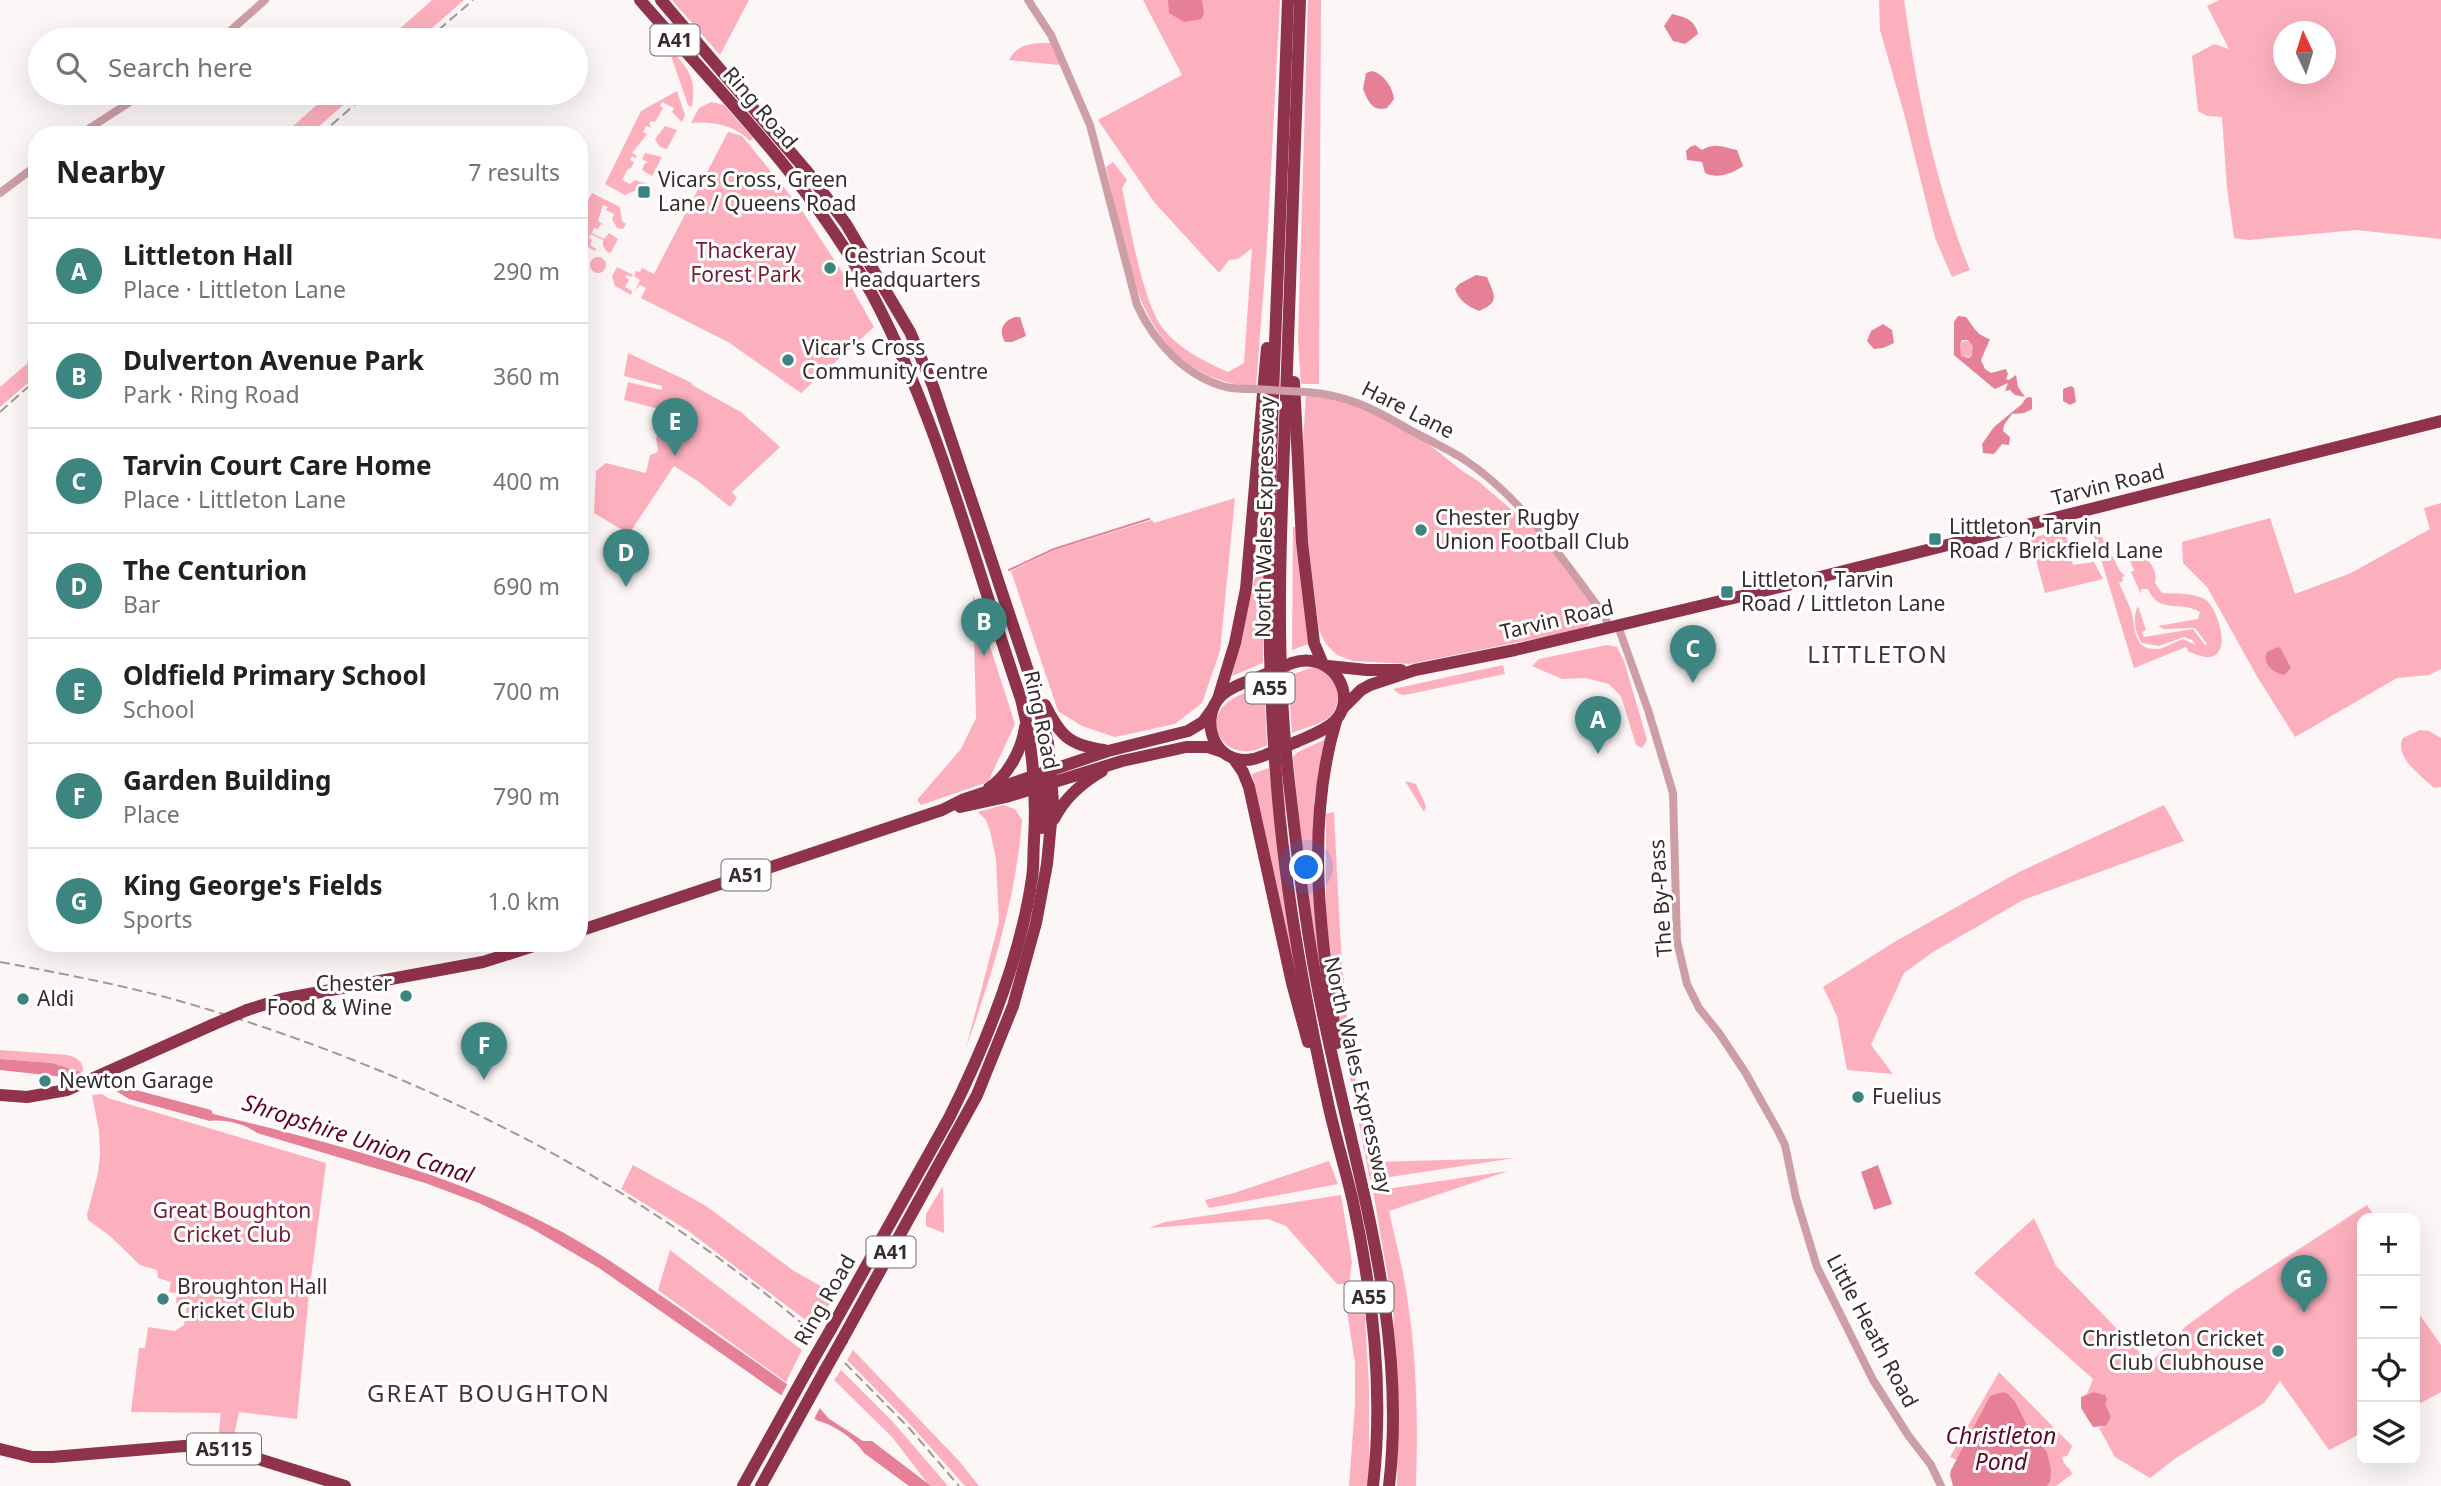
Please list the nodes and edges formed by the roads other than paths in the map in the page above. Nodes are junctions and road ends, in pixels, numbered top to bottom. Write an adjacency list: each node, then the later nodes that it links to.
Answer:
1 (265, 0): 7 (street)
2 (640, 0): 21 (highway, Ring Road / A41)
3 (661, 0): 18 (highway, Ring Road / A41)
4 (1028, 0): 15 (street, Hare Lane, bridge)
5 (1288, 0): 12 (highway, North Wales Expressway / A55)
6 (1300, 0): 13 (highway, North Wales Expressway / A55)
7 (234, 28)
8 (125, 105): 9 (street)
9 (93, 126)
10 (28, 172): 11 (street)
11 (0, 193)
12 (1278, 261): 19 (highway); 38 (highway, North Wales Expressway / A55)
13 (1289, 317): 16 (highway); 39 (highway, North Wales Expressway / A55)
14 (2441, 421): 15 (highway, Tarvin Road / A51)
15 (1613, 627): 17 (highway, Tarvin Road / A51); 27 (street, Hare Lane)
16 (1325, 664): 17 (highway, A51); 19 (highway, A51, bridge); 20 (highway)
17 (1415, 670): 20 (highway, A51)
18 (1030, 677): 23 (highway); 26 (highway, Ring Road / A41)
19 (1215, 704): 23 (highway, A51); 24 (highway)
20 (1343, 708): 22 (highway, A51)
21 (1026, 720): 26 (highway, Ring Road / A41); 28 (highway)
22 (1336, 720): 24 (highway, A51, bridge); 39 (highway)
23 (1108, 751): 26 (highway, A51)
24 (1229, 755): 25 (highway, A51); 38 (highway)
25 (1122, 761): 26 (highway, A51); 32 (highway)
26 (1043, 778): 28 (highway, A51); 29 (highway, A51); 31 (highway, Ring Road / A41); 32 (highway, Ring Road / A41); 33 (highway)
27 (1673, 793): 36 (street, The By-Pass)
28 (980, 794): 30 (highway, A51)
29 (1006, 797): 30 (highway, A51); 31 (highway)
30 (942, 810): 34 (highway, A51)
31 (1035, 822): 33 (highway, Ring Road / A41)
32 (1052, 822): 43 (highway, Ring Road / A41, bridge)
33 (1032, 876): 42 (highway, Ring Road / A41, bridge)
34 (588, 928)
35 (515, 952): 37 (highway, bridge)
36 (1719, 1033): 46 (street, Little Heath Road)
37 (0, 1095)
38 (1329, 1111): 44 (highway, North Wales Expressway / A55)
39 (1347, 1120): 45 (highway, North Wales Expressway / A55)
40 (0, 1449): 41 (highway, A5115)
41 (345, 1486)
42 (743, 1486)
43 (761, 1486)
44 (1373, 1486)
45 (1389, 1486)
46 (1941, 1486)

